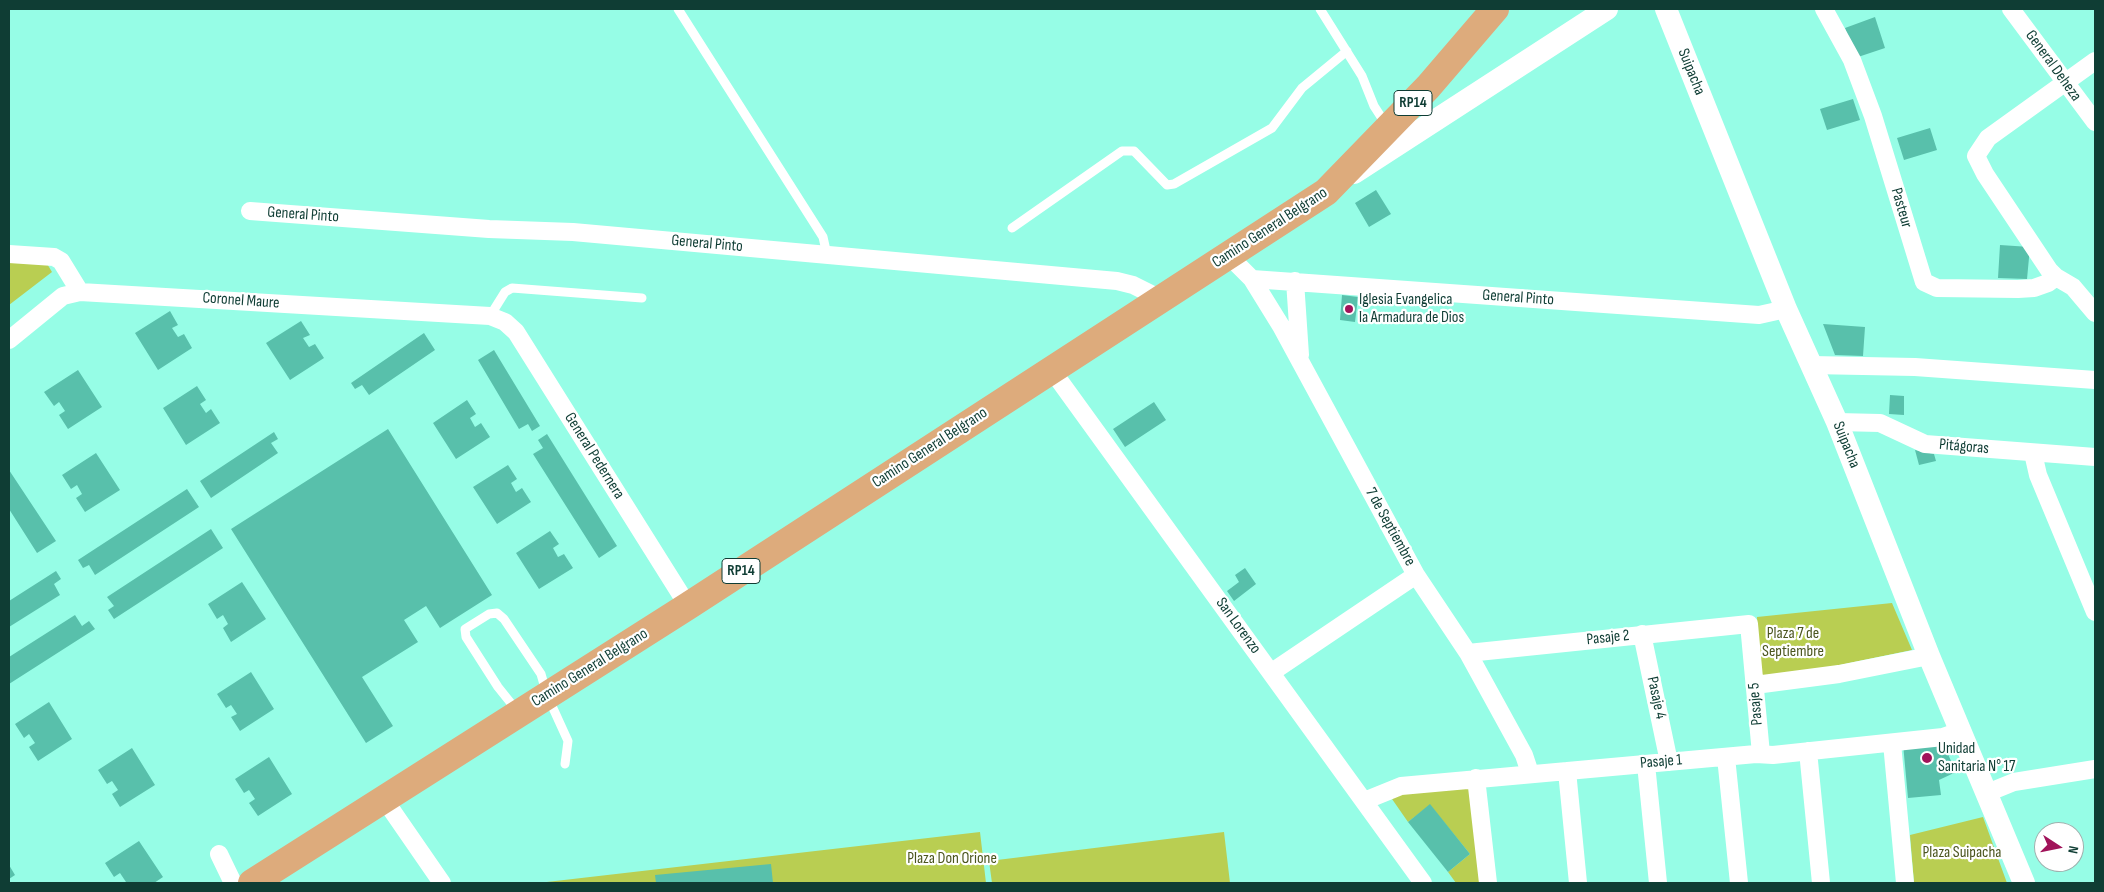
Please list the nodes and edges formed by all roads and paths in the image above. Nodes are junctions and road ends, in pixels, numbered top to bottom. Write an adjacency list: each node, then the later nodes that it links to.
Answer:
1 (678, 9): 17 (lane)
2 (1320, 9): 8 (lane)
3 (1495, 9): 12 (main road, RP14)
4 (1607, 9): 13 (street, Camino General Belgrano)
5 (1666, 9): 25 (street, Suipacha)
6 (1824, 9): 19 (street, Pasteur)
7 (2012, 9): 10 (street, General Deheza)
8 (1347, 51): 12 (lane); 15 (lane)
9 (2095, 60): 10 (street)
10 (2066, 83): 11 (street, General Deheza); 19 (street)
11 (2095, 122)
12 (1388, 128): 13 (main road, RP14)
13 (1326, 192): 18 (main road, Camino General Belgrano / RP14)
14 (250, 211): 17 (street, General Pinto)
15 (1012, 228)
16 (9, 254): 22 (street)
17 (827, 255): 24 (street, General Pinto)
18 (1229, 256): 20 (street); 24 (main road, Camino General Belgrano / RP14)
19 (2056, 277): 26 (street)
20 (1252, 279): 21 (street, General Pinto); 29 (street, 7 de Septiembre)
21 (1295, 281): 25 (street, General Pinto); 29 (street)
22 (80, 292): 27 (street, Coronel Maure); 28 (street, Coronel Maure)
23 (642, 298): 27 (lane)
24 (1159, 298): 31 (main road, Camino General Belgrano / RP14)
25 (1786, 309): 30 (street, Suipacha)
26 (2095, 313)
27 (490, 316): 37 (street, General Pedernera)
28 (9, 340)
29 (1301, 363): 36 (street, 7 de Septiembre)
30 (1811, 365): 32 (street); 33 (street, Suipacha)
31 (1051, 370): 37 (main road, Camino General Belgrano / RP14); 43 (street, San Lorenzo)
32 (2095, 380)
33 (1838, 422): 34 (street, Pitágoras); 42 (street, Suipacha)
34 (2033, 453): 35 (street, Pitágoras); 38 (street)
35 (2095, 457)
36 (1416, 575): 41 (street, 7 de Septiembre); 43 (street)
37 (688, 606): 45 (main road, Camino General Belgrano / RP14)
38 (2095, 612)
39 (1749, 624): 40 (street, Pasaje 2); 44 (street, Pasaje 5)
40 (1642, 634): 41 (street, Pasaje 2); 52 (street, Pasaje 4)
41 (1468, 653): 57 (street, 7 de Septiembre)
42 (1930, 656): 44 (street); 47 (street, Suipacha)
43 (1272, 672): 61 (street, San Lorenzo)
44 (1755, 685): 50 (street, Pasaje 5)
45 (547, 695): 46 (main road, Camino General Belgrano / RP14); 46 (lane); 53 (lane)
46 (519, 713): 60 (main road, Camino General Belgrano / RP14)
47 (1960, 731): 48 (street, Pasaje 1); 59 (street, Suipacha)
48 (1892, 742): 49 (street, Pasaje 1); 72 (street)
49 (1808, 752): 50 (street, Pasaje 1); 71 (street)
50 (1761, 754): 51 (street, Pasaje 1)
51 (1726, 757): 52 (street, Pasaje 1); 70 (street)
52 (1669, 762): 54 (street, Pasaje 1)
53 (565, 764)
54 (1646, 764): 56 (street, Pasaje 1); 69 (street)
55 (2095, 769): 59 (street)
56 (1567, 771): 57 (street, Pasaje 1); 68 (street)
57 (1530, 773): 58 (street, Pasaje 1)
58 (1476, 778): 61 (street, Pasaje 1); 67 (street)
59 (1987, 793): 73 (street, Suipacha)
60 (384, 798): 64 (main road, Camino General Belgrano / RP14); 65 (street)
61 (1364, 801): 66 (street, San Lorenzo)
62 (219, 854): 63 (street)
63 (234, 883)
64 (252, 883)
65 (442, 883)
66 (1423, 883)
67 (1488, 883)
68 (1578, 883)
69 (1658, 883)
70 (1740, 883)
71 (1821, 883)
72 (1905, 883)
73 (2024, 883)

